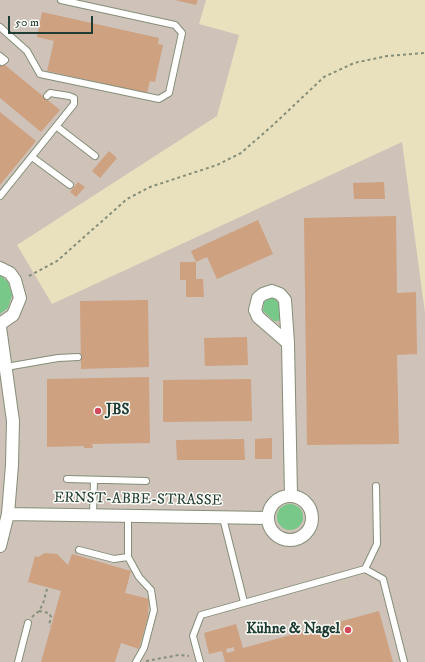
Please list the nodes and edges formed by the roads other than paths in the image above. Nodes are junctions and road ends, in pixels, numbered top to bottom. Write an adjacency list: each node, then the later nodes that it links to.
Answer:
1 (61, 0): 2 (lane)
2 (0, 27)
3 (47, 96): 4 (lane)
4 (56, 126): 5 (lane); 6 (lane)
5 (32, 156): 7 (lane); 8 (lane)
6 (95, 156)
7 (70, 185)
8 (0, 196)
9 (0, 268): 10 (street)
10 (0, 325): 13 (street)
11 (288, 343): 18 (street)
12 (78, 357): 13 (lane)
13 (6, 367): 19 (street)
14 (67, 479): 15 (lane)
15 (94, 480): 16 (lane); 20 (lane)
16 (146, 481)
17 (376, 486): 27 (lane)
18 (291, 496): 23 (street); 23 (street)
19 (4, 514): 20 (street, ERNST-ABBE-STRASSE); 24 (street)
20 (93, 515): 21 (street, ERNST-ABBE-STRASSE)
21 (128, 516): 22 (street, ERNST-ABBE-STRASSE); 26 (lane)
22 (223, 518): 23 (street, ERNST-ABBE-STRASSE); 28 (lane)
23 (268, 518)
24 (0, 546)
25 (79, 550): 26 (lane)
26 (128, 557): 32 (lane)
27 (365, 569): 28 (lane); 33 (lane)
28 (244, 602): 30 (lane)
29 (28, 623): 31 (lane)
30 (199, 659)
31 (18, 662)
32 (137, 662)
33 (404, 662)

